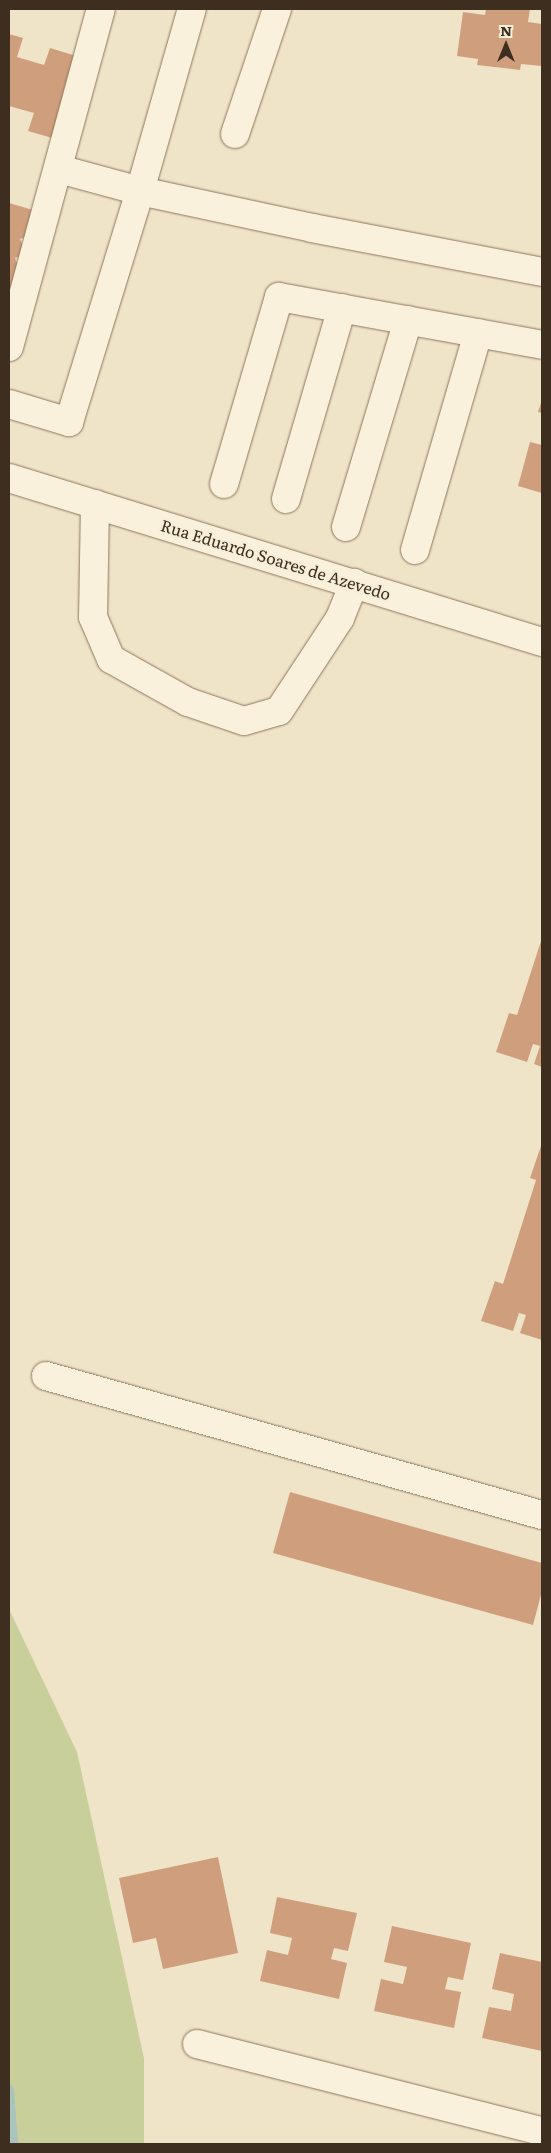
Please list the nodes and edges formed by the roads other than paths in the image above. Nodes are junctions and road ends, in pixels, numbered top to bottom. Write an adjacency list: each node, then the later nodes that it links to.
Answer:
1 (101, 9): 5 (street)
2 (192, 9): 6 (street)
3 (277, 9): 4 (street)
4 (235, 134)
5 (59, 169): 6 (street); 12 (street)
6 (140, 191): 7 (street); 13 (street)
7 (542, 272)
8 (342, 308): 9 (street); 15 (street); 16 (street)
9 (408, 320): 10 (street); 18 (street)
10 (478, 333): 11 (street); 19 (street)
11 (542, 345)
12 (9, 347)
13 (9, 404)
14 (9, 478): 17 (street, Rua Eduardo Soares de Azevedo)
15 (224, 484)
16 (286, 499)
17 (95, 504): 20 (street, Rua Eduardo Soares de Azevedo); 20 (street)
18 (346, 527)
19 (415, 550)
20 (354, 583): 21 (street, Rua Eduardo Soares de Azevedo)
21 (542, 642)
22 (46, 1376): 23 (street)
23 (542, 1515)
24 (197, 2044): 25 (street)
25 (542, 2131)

